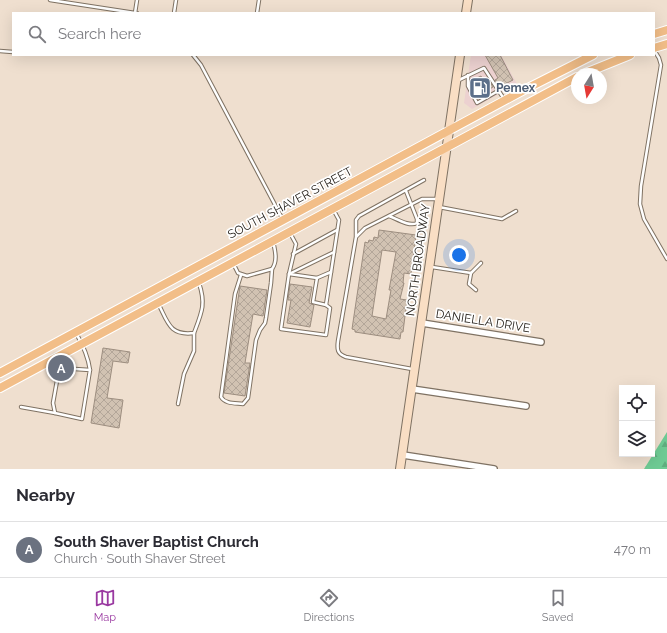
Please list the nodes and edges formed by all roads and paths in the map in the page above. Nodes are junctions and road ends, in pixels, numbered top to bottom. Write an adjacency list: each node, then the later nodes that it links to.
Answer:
1 (50, 0): 6 (lane)
2 (137, 0): 7 (lane)
3 (176, 0): 8 (lane)
4 (259, 0): 9 (lane)
5 (468, 0): 10 (street)
6 (129, 12)
7 (136, 12)
8 (174, 12)
9 (257, 12)
10 (466, 12)
11 (667, 30): 12 (main road)
12 (655, 34)
13 (667, 44): 14 (main road)
14 (655, 49)
15 (0, 51): 17 (lane)
16 (655, 51): 47 (lane)
17 (12, 52)
18 (194, 56): 39 (lane)
19 (460, 56): 25 (street, NORTH BROADWAY)
20 (591, 56): 24 (main road, SOUTH SHAVER STREET)
21 (628, 56): 22 (main road)
22 (599, 68)
23 (468, 75): 25 (lane); 27 (lane); 27 (lane)
24 (546, 78): 28 (main road); 29 (main road, SOUTH SHAVER STREET)
25 (456, 81): 30 (street, NORTH BROADWAY)
26 (571, 81): 28 (main road)
27 (498, 91): 29 (lane)
28 (552, 91): 31 (main road)
29 (505, 101): 30 (main road, SOUTH SHAVER STREET)
30 (449, 131): 31 (street, NORTH BROADWAY); 39 (main road, SOUTH SHAVER STREET)
31 (447, 148): 34 (street, NORTH BROADWAY); 36 (main road)
32 (424, 180): 33 (lane)
33 (406, 190): 35 (lane); 42 (lane)
34 (439, 203): 35 (lane); 37 (lane); 50 (street, NORTH BROADWAY)
35 (411, 205): 38 (lane); 38 (lane)
36 (333, 209): 40 (lane); 41 (main road)
37 (516, 211)
38 (389, 216): 42 (lane)
39 (283, 220): 41 (main road); 44 (main road, SOUTH SHAVER STREET)
40 (338, 230): 45 (lane); 46 (lane)
41 (290, 232): 43 (main road); 46 (lane)
42 (356, 237): 69 (lane)
43 (273, 241): 48 (main road); 51 (lane)
44 (227, 250): 48 (main road); 59 (main road, SOUTH SHAVER STREET)
45 (334, 252): 52 (lane); 54 (lane)
46 (293, 254): 54 (lane)
47 (667, 259)
48 (233, 262): 55 (lane); 57 (main road)
49 (481, 263): 53 (lane)
50 (429, 267): 53 (lane); 62 (street, NORTH BROADWAY)
51 (272, 268): 55 (lane); 55 (lane)
52 (331, 272): 56 (lane); 61 (lane)
53 (471, 273): 58 (lane)
54 (289, 274): 56 (lane); 61 (lane)
55 (241, 275)
56 (317, 278): 61 (lane)
57 (198, 281): 60 (main road); 64 (lane)
58 (476, 290)
59 (152, 292): 60 (main road); 63 (main road, SOUTH SHAVER STREET)
60 (158, 303): 64 (lane); 66 (main road)
61 (326, 305)
62 (422, 323): 65 (street, DANIELLA DRIVE); 69 (street, NORTH BROADWAY)
63 (76, 333): 66 (lane); 71 (main road, SOUTH SHAVER STREET)
64 (194, 333): 74 (lane)
65 (541, 342)
66 (82, 343): 67 (main road); 70 (lane)
67 (57, 357): 68 (lane); 72 (main road)
68 (60, 368): 70 (lane); 77 (lane)
69 (415, 369): 73 (street, NORTH BROADWAY)
70 (90, 370): 77 (lane)
71 (0, 373)
72 (0, 388)
73 (412, 389): 75 (street); 78 (street, NORTH BROADWAY)
74 (178, 404)
75 (526, 406)
76 (21, 407): 77 (lane)
77 (55, 413)
78 (402, 455): 79 (street, NORTH BROADWAY); 80 (street)
79 (400, 469)
80 (494, 469)

